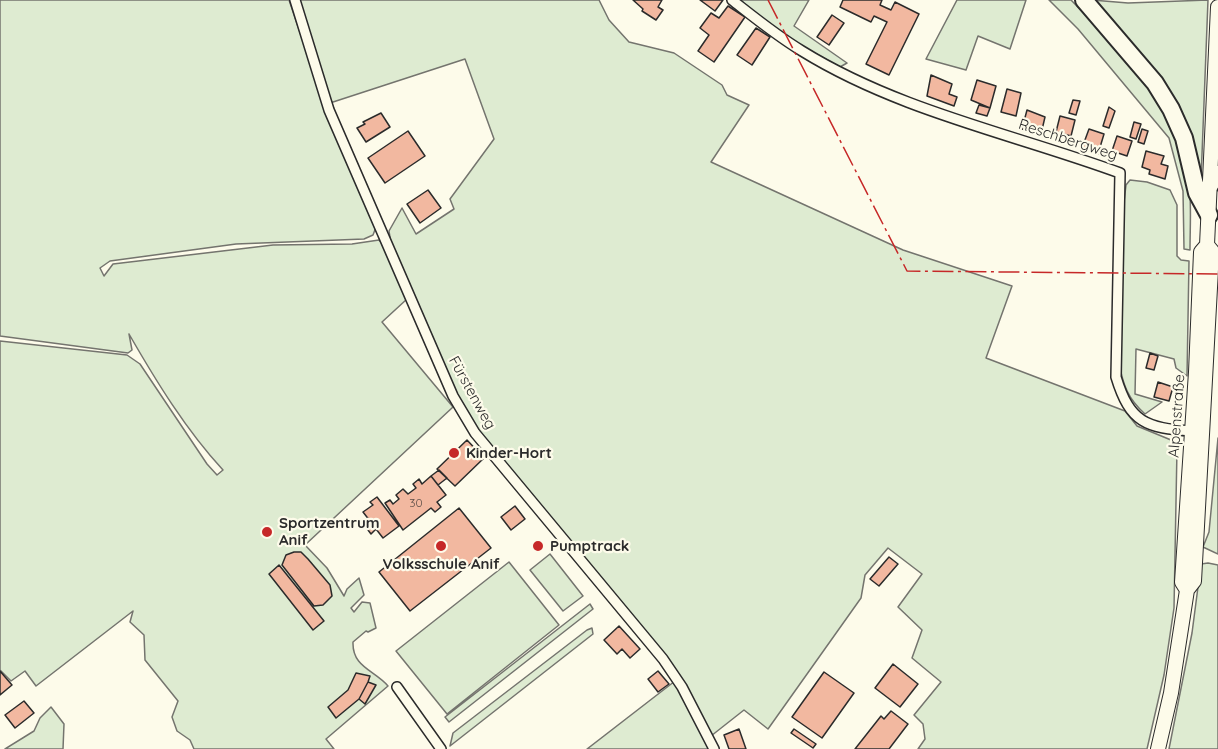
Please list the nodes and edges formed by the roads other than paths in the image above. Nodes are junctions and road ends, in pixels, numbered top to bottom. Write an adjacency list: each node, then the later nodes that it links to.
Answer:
1 (295, 0): 12 (street, Fürstenweg)
2 (732, 0): 8 (street, Reschbergweg)
3 (1084, 0): 6 (highway)
4 (1218, 7): 5 (main road, Alpenstraße)
5 (1214, 179): 6 (main road, Alpenstraße)
6 (1209, 215): 7 (main road, Alpenstraße)
7 (1207, 245): 8 (main road, Alpenstraße); 9 (main road, Alpenstraße)
8 (1192, 431): 9 (main road, Alpenstraße)
9 (1187, 590): 13 (main road, Alpenstraße)
10 (397, 687): 11 (street)
11 (441, 749)
12 (714, 749)
13 (1158, 749)

